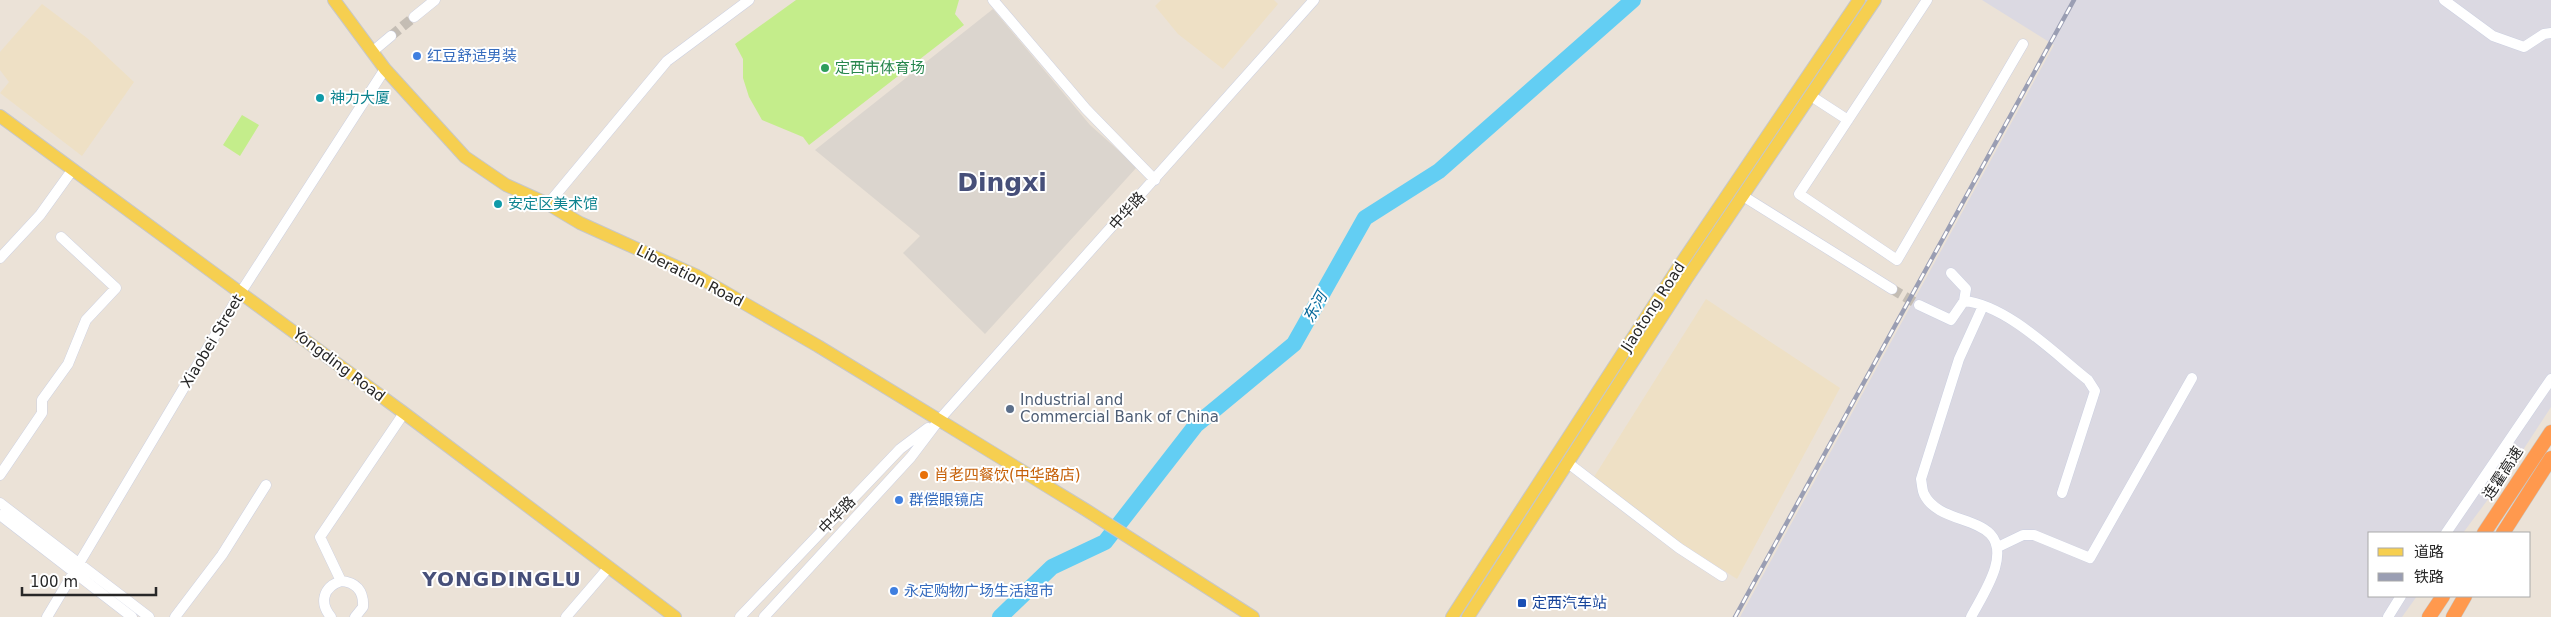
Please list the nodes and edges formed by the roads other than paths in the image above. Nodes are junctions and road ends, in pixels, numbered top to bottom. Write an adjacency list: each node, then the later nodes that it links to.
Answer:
1 (334, 0): 14 (main road, Liberation Road)
2 (435, 0): 10 (street)
3 (749, 0): 22 (street)
4 (992, 0): 20 (street)
5 (1314, 0): 20 (street, 中华路)
6 (1859, 0): 65 (main road, Jiaotong Road)
7 (1875, 0): 16 (main road, Jiaotong Road)
8 (1927, 0): 18 (street)
9 (2444, 0): 11 (street)
10 (414, 17)
11 (2551, 33)
12 (391, 36): 14 (street)
13 (2023, 44): 18 (street)
14 (372, 52): 15 (main road, Liberation Road)
15 (385, 69): 22 (main road, Liberation Road); 27 (street, Xiaobei Street)
16 (1811, 96): 18 (street); 21 (main road, Jiaotong Road)
17 (0, 116): 19 (main road, Yongding Road)
18 (1848, 120)
19 (73, 169): 24 (street); 27 (main road, Yongding Road)
20 (1155, 180): 34 (street, 中华路)
21 (1743, 196): 26 (street); 37 (main road, Jiaotong Road)
22 (548, 204): 34 (main road, Liberation Road)
23 (61, 237): 38 (street)
24 (0, 258)
25 (1951, 273): 28 (street)
26 (1892, 290)
27 (241, 292): 33 (main road, Yongding Road); 48 (street, Xiaobei Street)
28 (1964, 301): 29 (street); 30 (street)
29 (1919, 305)
30 (1983, 306): 40 (street); 46 (street)
31 (2192, 378): 46 (street)
32 (2551, 379): 43 (street)
33 (404, 413): 47 (main road, Yongding Road); 50 (street)
34 (939, 420): 62 (street, 中华路); 63 (street, 中华路); 64 (main road, Liberation Road)
35 (2551, 432): 44 (highway, 连霍高速)
36 (2551, 458): 45 (highway, 连霍高速)
37 (1568, 463): 49 (street); 66 (main road, Jiaotong Road)
38 (0, 475)
39 (266, 484): 57 (street)
40 (2062, 493)
41 (0, 503): 48 (street)
42 (0, 516): 48 (street)
43 (2447, 532)
44 (2485, 532)
45 (2504, 532)
46 (1998, 547): 67 (street)
47 (609, 567): 60 (street); 61 (main road, Yongding Road)
48 (76, 568): 54 (street, Xiaobei Street); 55 (street); 56 (street)
49 (1722, 576)
50 (341, 581): 58 (street); 59 (street)
51 (2400, 597): 68 (street)
52 (2443, 597): 69 (highway)
53 (2464, 597): 70 (highway)
54 (47, 617)
55 (132, 617)
56 (148, 617)
57 (175, 617)
58 (331, 617)
59 (355, 617)
60 (566, 617)
61 (676, 617)
62 (740, 617)
63 (764, 617)
64 (1253, 617)
65 (1452, 617)
66 (1468, 617)
67 (1971, 617)
68 (2388, 617)
69 (2430, 617)
70 (2453, 617)

